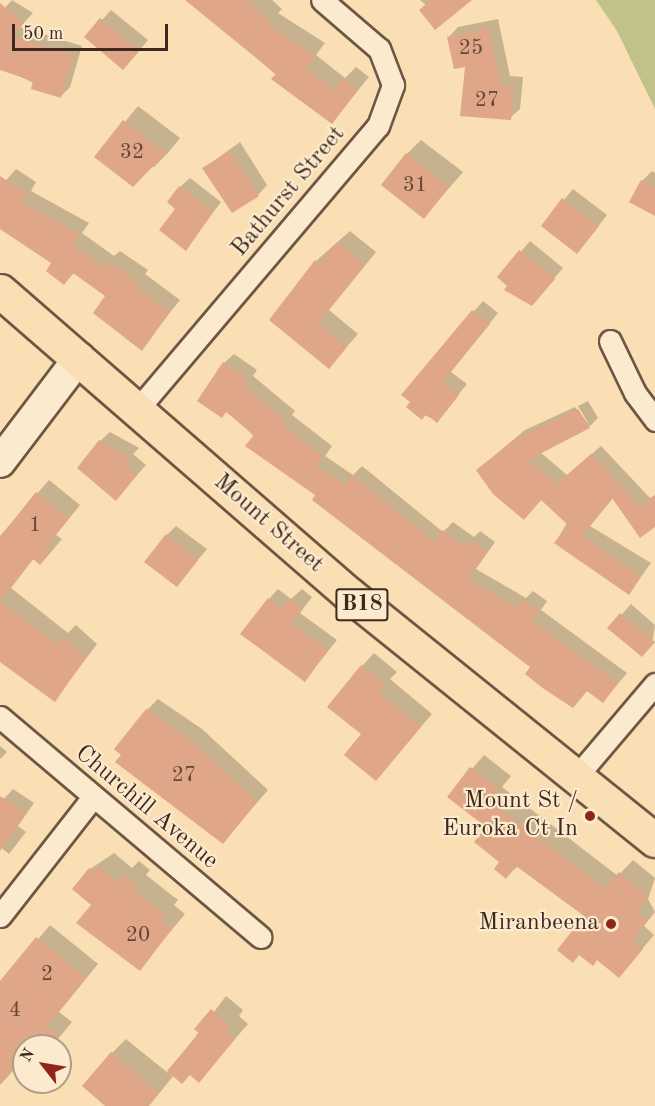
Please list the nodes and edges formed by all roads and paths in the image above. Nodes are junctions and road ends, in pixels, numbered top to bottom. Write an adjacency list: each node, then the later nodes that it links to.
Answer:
1 (322, 0): 5 (street, Bathurst Street)
2 (0, 291): 4 (highway, Mount Street / B18)
3 (610, 341): 6 (street)
4 (79, 358): 5 (highway, Mount Street / B18); 7 (street)
5 (135, 411): 10 (highway, Mount Street / B18)
6 (655, 420)
7 (0, 462)
8 (655, 684): 10 (street)
9 (0, 717): 11 (street, Churchill Avenue)
10 (576, 777): 12 (highway, Mount Street / B18)
11 (93, 797): 13 (street); 14 (street, Churchill Avenue)
12 (655, 840)
13 (0, 916)
14 (260, 937)

